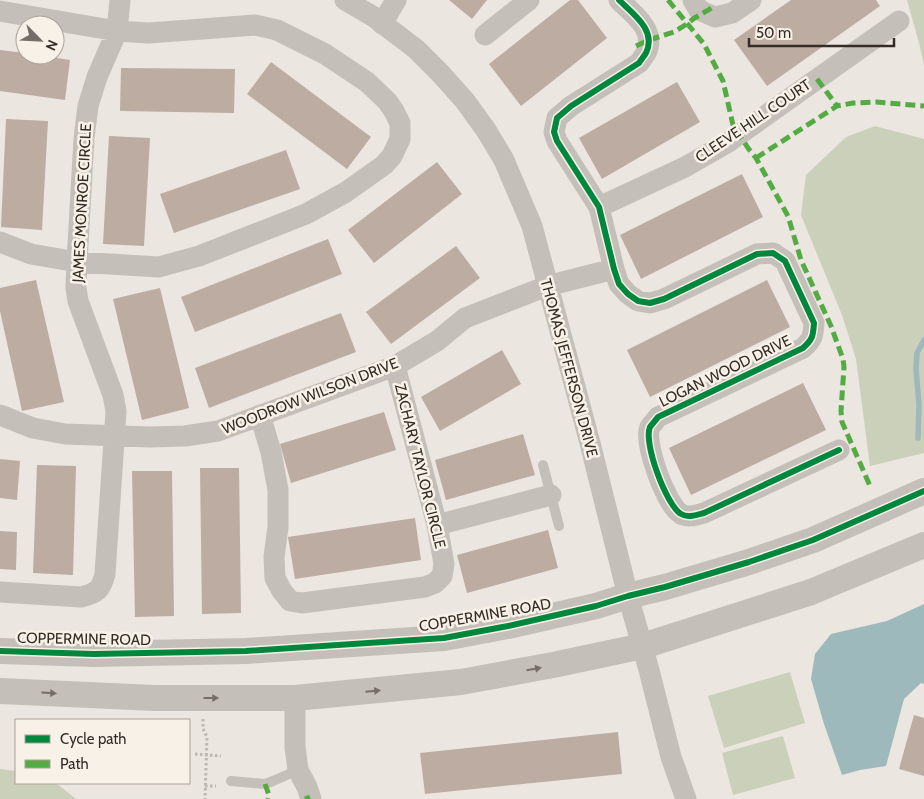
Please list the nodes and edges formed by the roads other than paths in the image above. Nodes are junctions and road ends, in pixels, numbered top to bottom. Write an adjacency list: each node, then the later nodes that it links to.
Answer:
1 (120, 0): 11 (street, JAMES MONROE CIRCLE)
2 (345, 0): 10 (street, THOMAS JEFFERSON DRIVE)
3 (396, 0): 10 (street)
4 (529, 0): 12 (street)
5 (619, 0): 13 (street, LOGAN WOOD DRIVE)
6 (693, 0): 7 (street)
7 (751, 0)
8 (0, 11): 11 (street)
9 (899, 21): 13 (street, CLEEVE HILL COURT)
10 (382, 24): 17 (street, THOMAS JEFFERSON DRIVE)
11 (117, 31): 15 (street, JAMES MONROE CIRCLE); 15 (street)
12 (485, 35)
13 (599, 207): 16 (street, LOGAN WOOD DRIVE)
14 (0, 242): 15 (street)
15 (77, 262): 21 (street, JAMES MONROE CIRCLE)
16 (614, 269): 17 (street); 22 (street, LOGAN WOOD DRIVE)
17 (548, 286): 18 (street, WOODROW WILSON DRIVE); 30 (street, THOMAS JEFFERSON DRIVE)
18 (395, 366): 20 (street, WOODROW WILSON DRIVE); 26 (street, ZACHARY TAYLOR CIRCLE)
19 (0, 415): 21 (street)
20 (260, 415): 21 (street, WOODROW WILSON DRIVE); 26 (street, ZACHARY TAYLOR CIRCLE)
21 (114, 436): 29 (street, JAMES MONROE CIRCLE)
22 (839, 450)
23 (543, 465): 25 (lane)
24 (924, 491): 30 (street, COPPERMINE ROAD)
25 (551, 494): 26 (street); 27 (lane)
26 (437, 525)
27 (559, 526)
28 (924, 545): 31 (street)
29 (0, 592)
30 (628, 596): 31 (street, THOMAS JEFFERSON DRIVE); 32 (street, COPPERMINE ROAD)
31 (643, 646): 34 (street, one-way to 31); 37 (street, THOMAS JEFFERSON DRIVE)
32 (0, 651)
33 (0, 691): 34 (street, one-way to 34)
34 (295, 698): 35 (street)
35 (298, 770): 36 (lane); 38 (street)
36 (231, 781)
37 (683, 798)
38 (311, 799)

